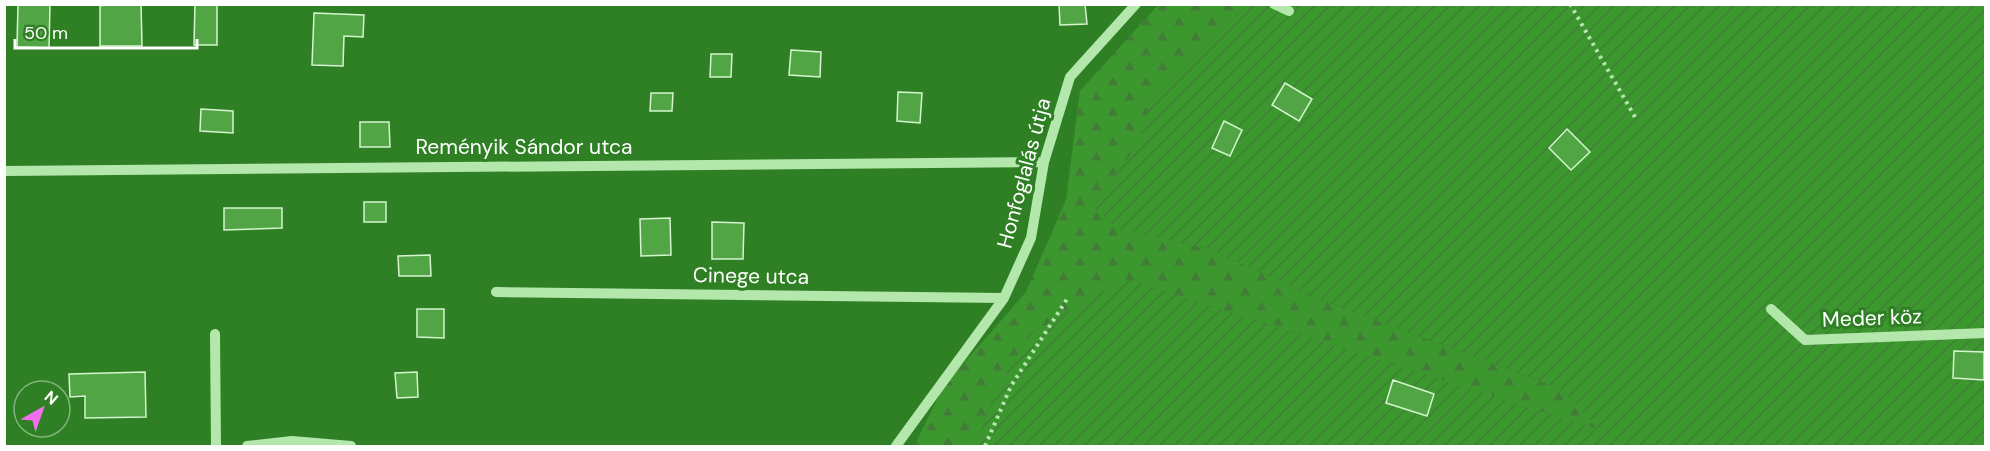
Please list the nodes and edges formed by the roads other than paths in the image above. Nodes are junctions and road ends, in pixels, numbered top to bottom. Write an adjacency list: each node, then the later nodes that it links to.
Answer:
1 (1136, 4): 4 (street, Honfoglalás útja)
2 (1274, 4): 3 (street)
3 (1289, 11)
4 (1044, 162): 5 (street, Reményik Sándor utca); 7 (street, Honfoglalás útja)
5 (4, 171)
6 (496, 292): 7 (street, Cinege utca)
7 (1004, 298): 14 (street, Honfoglalás útja)
8 (1770, 309): 9 (street, Meder köz)
9 (1986, 333)
10 (215, 334): 11 (street)
11 (216, 447)
12 (247, 447): 13 (street)
13 (351, 447)
14 (896, 447)

